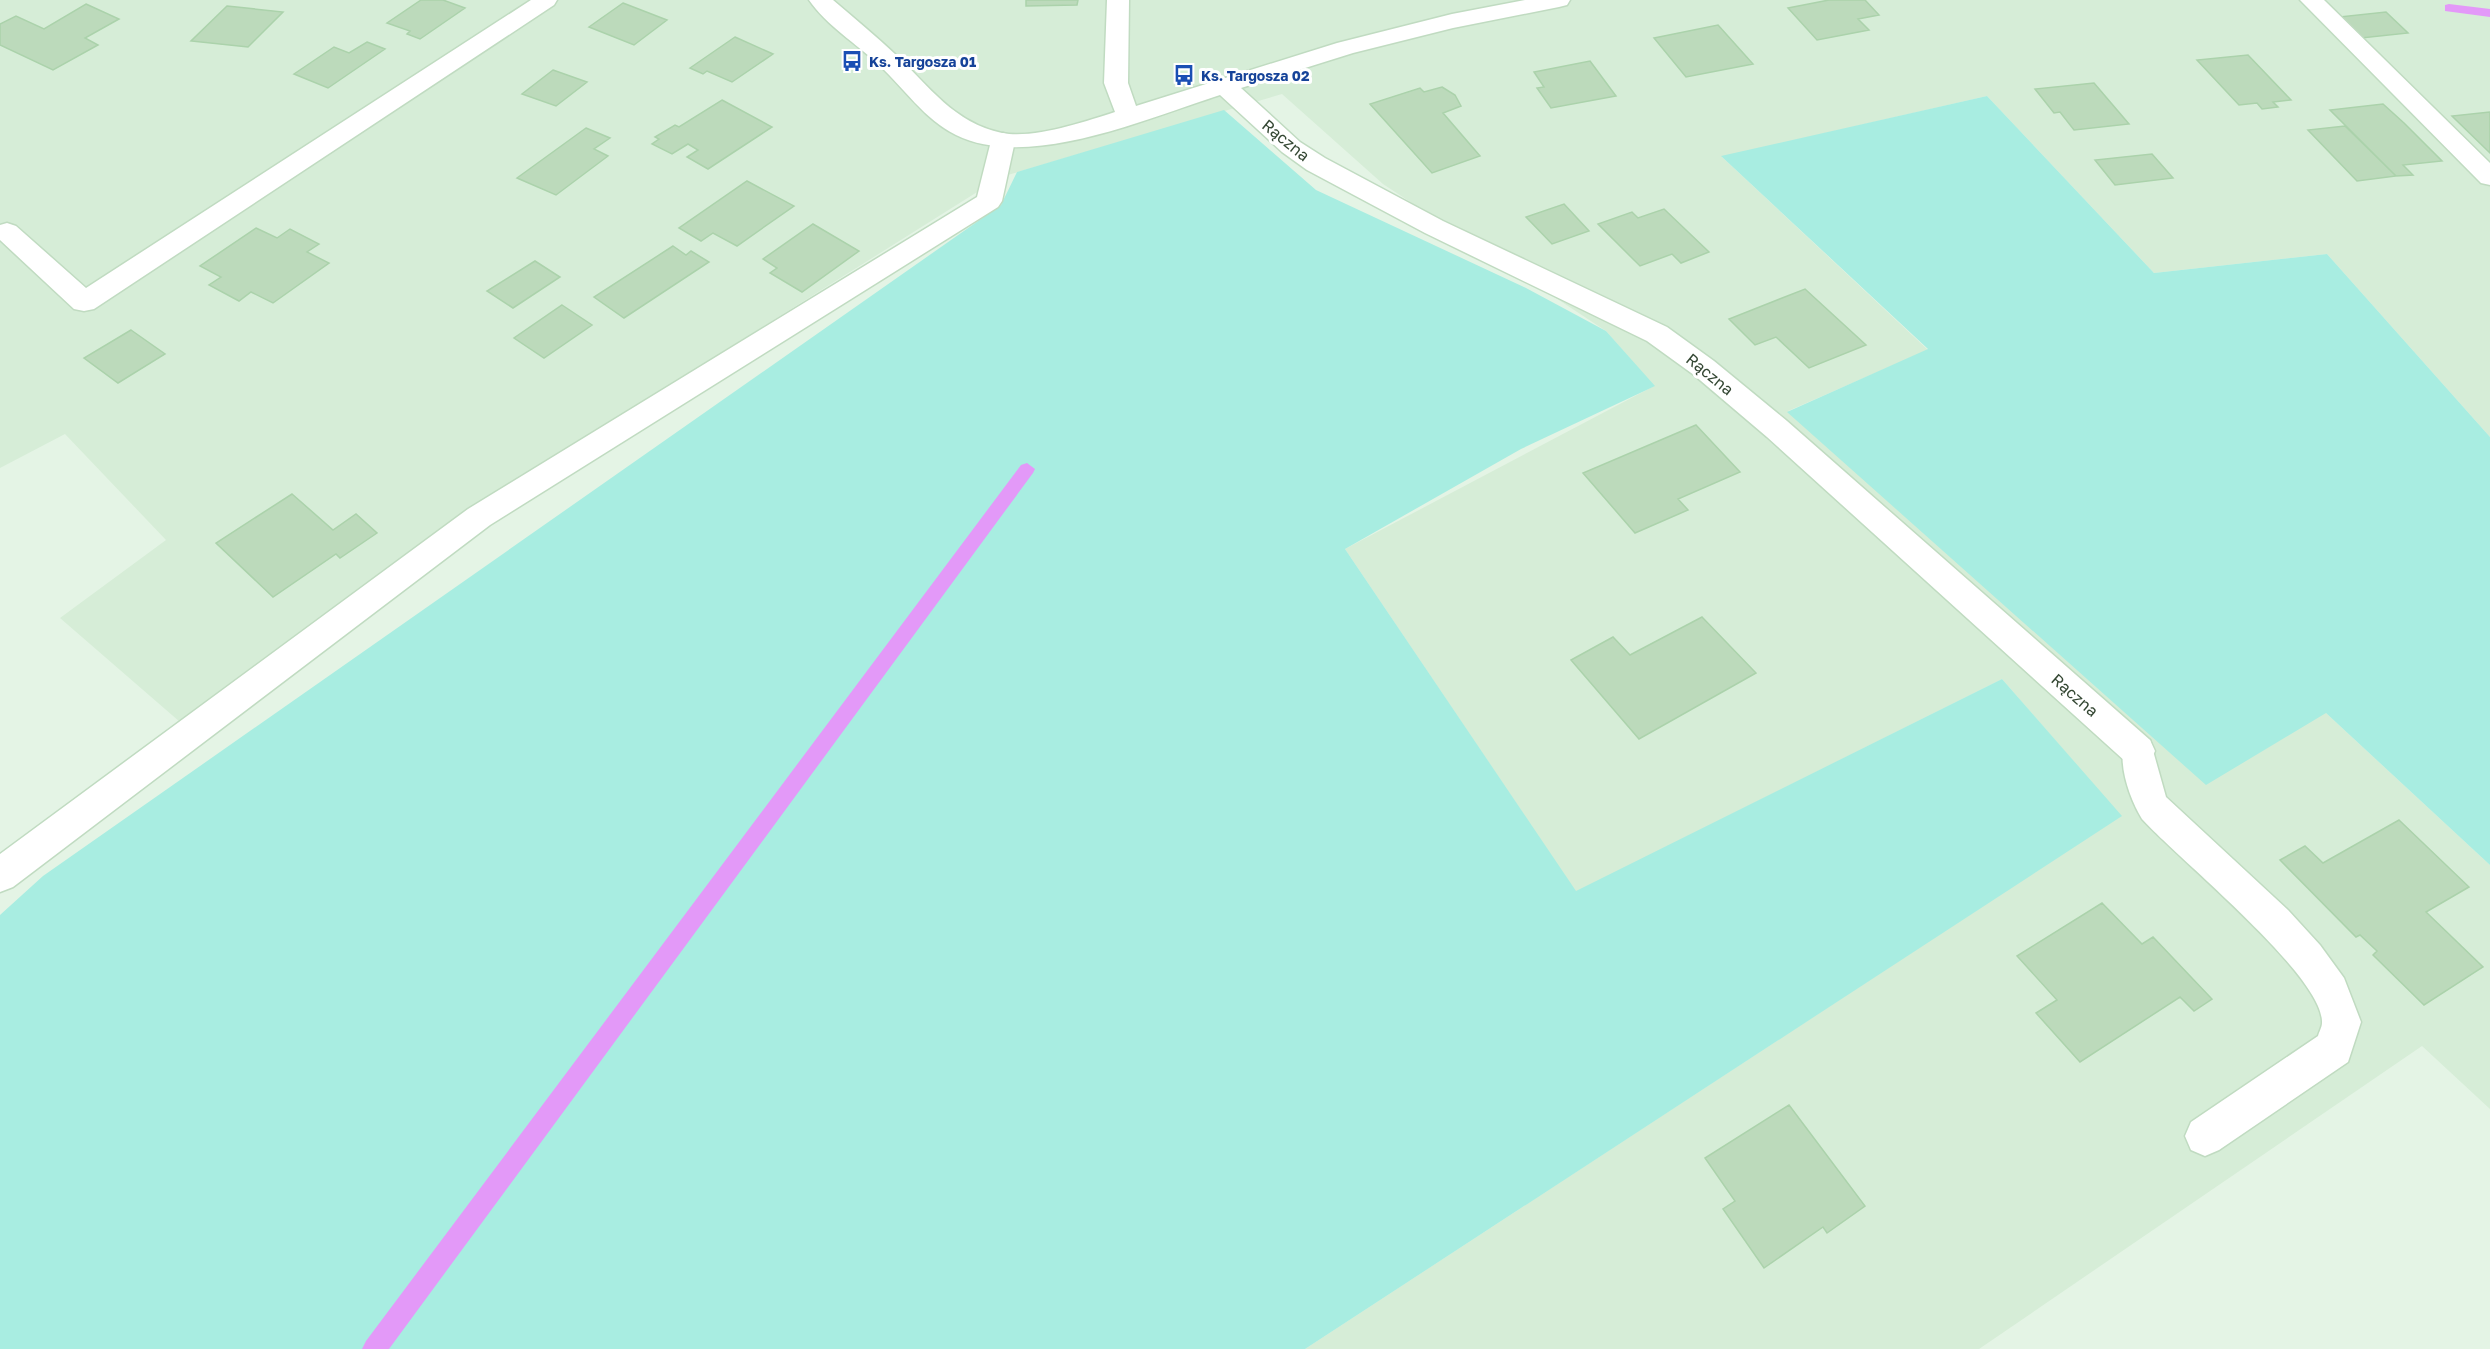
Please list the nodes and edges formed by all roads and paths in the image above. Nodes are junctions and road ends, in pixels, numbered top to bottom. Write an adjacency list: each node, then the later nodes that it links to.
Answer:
1 (546, 0): 10 (street)
2 (820, 0): 8 (street)
3 (1118, 0): 7 (street)
4 (1559, 0): 6 (street)
5 (2311, 0): 9 (street)
6 (1222, 86): 7 (street); 12 (street, Rączna)
7 (1128, 116): 8 (street)
8 (1003, 141): 11 (street)
9 (2490, 177)
10 (8, 232)
11 (0, 875)
12 (2205, 1136)

